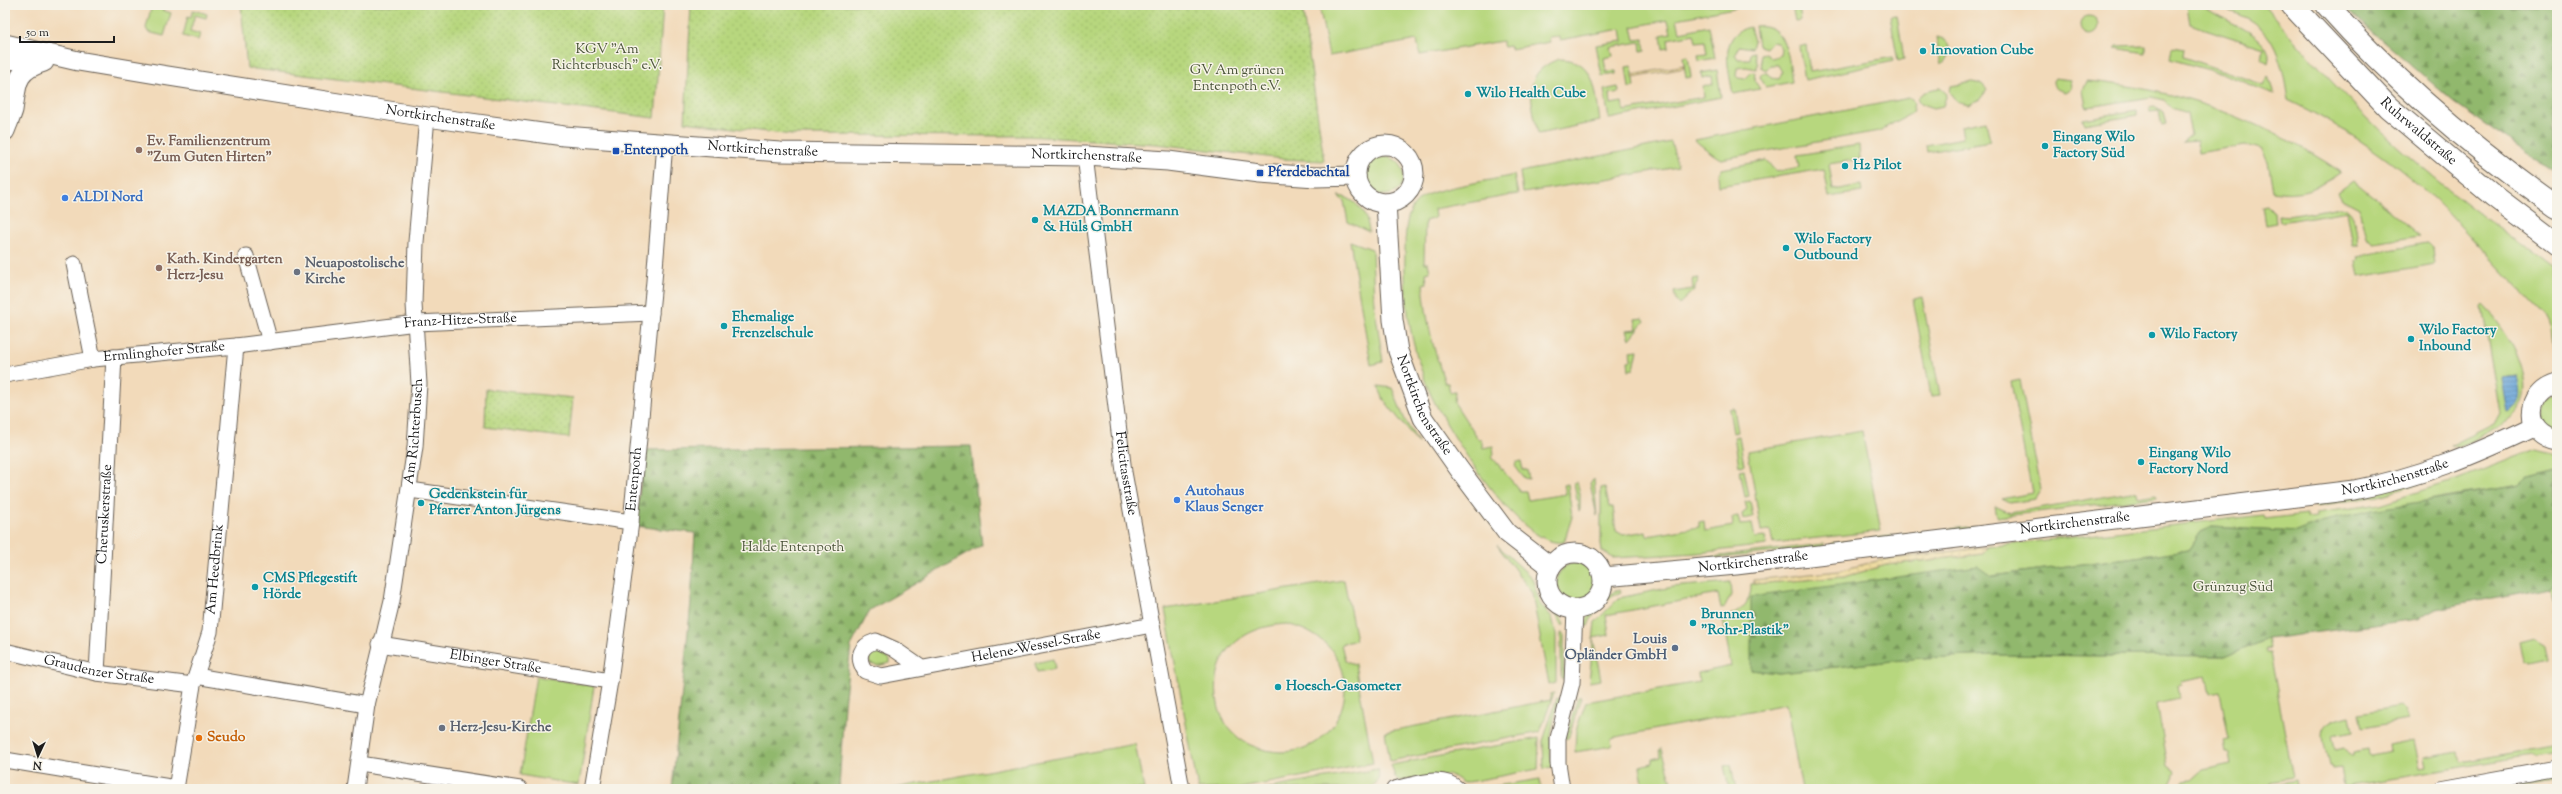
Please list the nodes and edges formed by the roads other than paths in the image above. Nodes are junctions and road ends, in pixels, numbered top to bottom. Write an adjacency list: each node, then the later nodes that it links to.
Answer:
1 (2292, 5): 14 (highway, Ruhrwaldstraße)
2 (2328, 5): 13 (highway, Ruhrwaldstraße)
3 (5, 44): 5 (main road, Nortkirchenstraße)
4 (5, 59): 6 (main road, Nortkirchenstraße)
5 (78, 61): 6 (main road, Nortkirchenstraße); 7 (main road, Nortkirchenstraße)
6 (44, 62): 8 (main road)
7 (427, 117): 9 (main road, Nortkirchenstraße); 18 (street, Am Richterbusch)
8 (5, 131)
9 (665, 143): 10 (main road, Nortkirchenstraße); 17 (street, Entenpoth)
10 (1085, 156): 11 (main road, Nortkirchenstraße); 32 (street, Felicitasstraße)
11 (1356, 176): 12 (main road); 12 (main road)
12 (1386, 203): 29 (main road, Nortkirchenstraße)
13 (2557, 207)
14 (2557, 244)
15 (246, 256): 19 (street)
16 (74, 264): 22 (street, Ermlinghofer Straße)
17 (651, 313): 18 (street, Franz-Hitze-Straße); 28 (street, Entenpoth)
18 (416, 323): 19 (street, Franz-Hitze-Straße); 27 (street, Am Richterbusch)
19 (270, 342): 20 (street, Franz-Hitze-Straße)
20 (236, 346): 21 (street, Ermlinghofer Straße); 37 (street, Am Heedbrink)
21 (114, 357): 22 (street, Ermlinghofer Straße); 36 (street, Cheruskerstraße)
22 (93, 359): 23 (street, Ermlinghofer Straße)
23 (5, 375)
24 (2557, 384): 25 (main road)
25 (2535, 426): 26 (main road); 30 (main road, Nortkirchenstraße)
26 (2557, 441)
27 (410, 490): 28 (street); 33 (street, Am Richterbusch)
28 (631, 522): 38 (street, Entenpoth)
29 (1551, 567): 30 (main road); 31 (main road)
30 (1604, 577): 31 (main road)
31 (1575, 610): 50 (street)
32 (1152, 625): 35 (street, Helene-Wessel-Straße); 47 (street, Felicitasstraße)
33 (380, 644): 38 (street, Elbinger Straße); 39 (street, Am Richterbusch)
34 (5, 652): 36 (street, Graudenzer Straße)
35 (920, 667)
36 (97, 673): 37 (street, Graudenzer Straße)
37 (194, 680): 39 (street, Graudenzer Straße); 43 (street, Am Heedbrink)
38 (610, 681): 46 (street, Entenpoth)
39 (367, 705): 41 (street, Am Richterbusch)
40 (5, 760): 43 (street)
41 (360, 764): 44 (street, Am Richterbusch); 45 (street)
42 (2557, 768): 51 (street)
43 (176, 788)
44 (356, 789)
45 (520, 789)
46 (592, 789)
47 (1182, 789)
48 (1394, 789): 49 (street)
49 (1458, 789)
50 (1562, 789)
51 (2441, 789)

